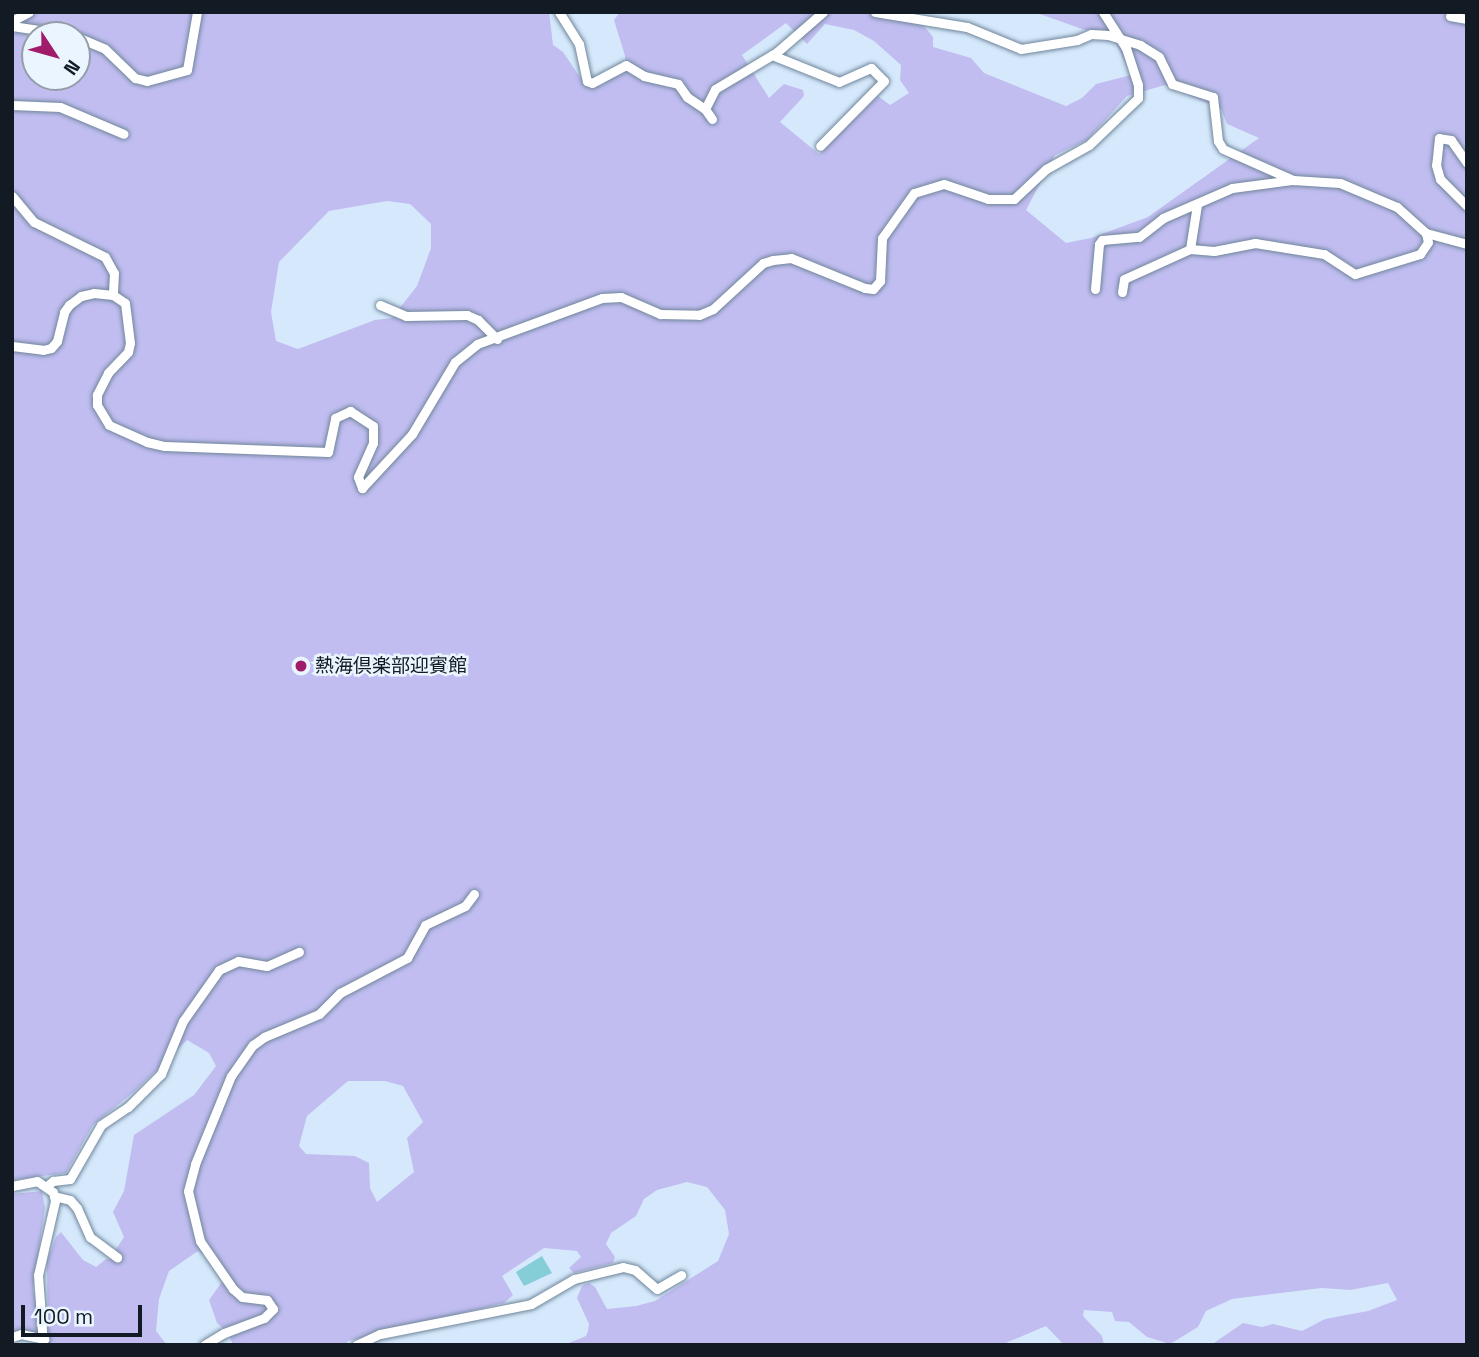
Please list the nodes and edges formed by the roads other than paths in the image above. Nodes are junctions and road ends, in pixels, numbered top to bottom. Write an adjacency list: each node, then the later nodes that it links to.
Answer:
1 (29, 12): 9 (street)
2 (197, 12): 11 (street)
3 (559, 12): 14 (street)
4 (823, 12): 12 (street)
5 (874, 12): 10 (street)
6 (1102, 12): 10 (street)
7 (1450, 16): 8 (street)
8 (1467, 19)
9 (12, 24)
10 (1122, 39): 19 (street); 30 (street)
11 (91, 43)
12 (772, 55): 14 (street); 17 (street)
13 (12, 105): 16 (street)
14 (705, 108): 15 (street)
15 (712, 120)
16 (124, 134)
17 (820, 146)
18 (1467, 163): 22 (street)
19 (1293, 180): 21 (street); 23 (street)
20 (12, 196): 28 (street)
21 (1197, 205): 25 (street); 26 (street)
22 (1467, 206)
23 (1426, 233): 24 (street); 25 (street)
24 (1467, 244)
25 (1190, 248): 27 (street)
26 (1095, 289)
27 (1122, 292)
28 (113, 295): 30 (street); 31 (street)
29 (380, 305): 30 (street)
30 (497, 339)
31 (12, 346)
32 (474, 894): 41 (street)
33 (299, 952): 35 (street)
34 (12, 1186): 35 (street)
35 (47, 1186): 36 (street)
36 (54, 1196): 37 (street); 40 (street)
37 (117, 1257)
38 (681, 1275): 42 (street)
39 (12, 1337): 40 (street)
40 (44, 1342)
41 (204, 1345)
42 (356, 1345)

